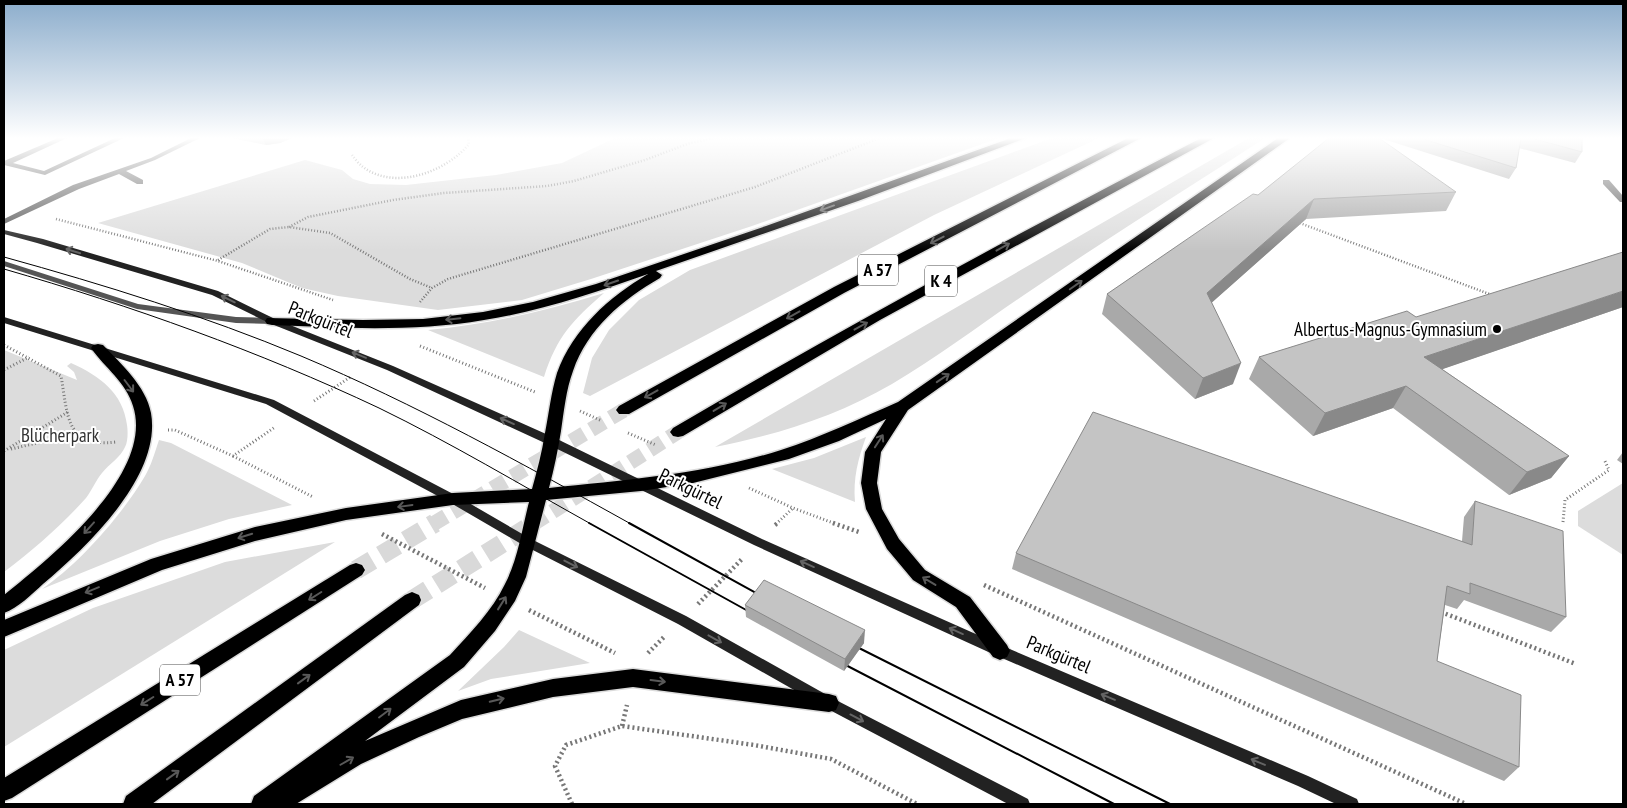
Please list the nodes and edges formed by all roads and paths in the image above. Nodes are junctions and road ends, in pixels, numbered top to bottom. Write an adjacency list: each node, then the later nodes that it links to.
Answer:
1 (107, 176): 14 (lane)
2 (129, 176): 11 (lane)
3 (398, 176): 4 (path)
4 (414, 176)
5 (589, 176): 17 (path)
6 (784, 176): 22 (path)
7 (916, 176): 19 (highway, one-way to 19)
8 (1062, 176): 34 (highway, A 57, one-way to 34)
9 (1136, 176): 37 (highway, K 4, one-way to 9)
10 (1231, 176): 33 (highway, one-way to 10)
11 (140, 182)
12 (1606, 182): 13 (lane)
13 (1623, 200)
14 (24, 211): 16 (lane); 20 (path)
15 (1288, 219): 23 (path)
16 (4, 222)
17 (289, 227): 20 (path); 22 (path)
18 (4, 232): 27 (main road, Parkgürtel, one-way to 18)
19 (690, 256): 27 (highway, one-way to 27); 40 (highway)
20 (218, 261): 24 (path)
21 (4, 263): 27 (lane)
22 (432, 288): 25 (path)
23 (1499, 293)
24 (339, 302)
25 (418, 304)
26 (4, 320): 29 (main road)
27 (272, 321): 31 (main road, Parkgürtel, one-way to 27)
28 (4, 345): 30 (path)
29 (98, 348): 36 (main road); 39 (highway, one-way to 39)
30 (29, 357): 32 (path); 35 (path)
31 (374, 361): 36 (path); 40 (main road, Parkgürtel, one-way to 31)
32 (4, 370)
33 (903, 406): 44 (highway); 56 (highway, one-way to 33)
34 (624, 410)
35 (68, 412): 38 (path); 41 (path)
36 (294, 414): 42 (path); 46 (main road)
37 (678, 432)
38 (76, 434): 39 (path); 41 (path)
39 (144, 435): 42 (path); 53 (highway, one-way to 53)
40 (552, 441): 44 (main road, Parkgürtel); 45 (highway)
41 (6, 450)
42 (233, 456): 47 (path)
43 (1604, 459): 48 (path)
44 (641, 486): 45 (highway); 56 (main road, Parkgürtel, one-way to 44)
45 (538, 495): 46 (highway); 49 (highway)
46 (453, 499): 47 (highway, one-way to 47); 49 (main road)
47 (346, 514): 51 (path); 55 (highway, one-way to 55)
48 (1563, 522)
49 (527, 542): 51 (highway); 59 (main road, one-way to 59)
50 (356, 570): 60 (highway, A 57, one-way to 60)
51 (505, 598): 57 (path); 62 (highway, one-way to 51)
52 (412, 600): 61 (highway, one-way to 52)
53 (4, 605)
54 (1437, 610): 58 (path)
55 (4, 629)
56 (1000, 651): 67 (main road, Parkgürtel, one-way to 56)
57 (619, 656)
58 (1576, 664)
59 (829, 703): 63 (highway, one-way to 59); 66 (main road, one-way to 66)
60 (4, 790)
61 (134, 804)
62 (262, 804)
63 (275, 804)
64 (572, 804): 65 (path)
65 (917, 804)
66 (1023, 804)
67 (1352, 804)

